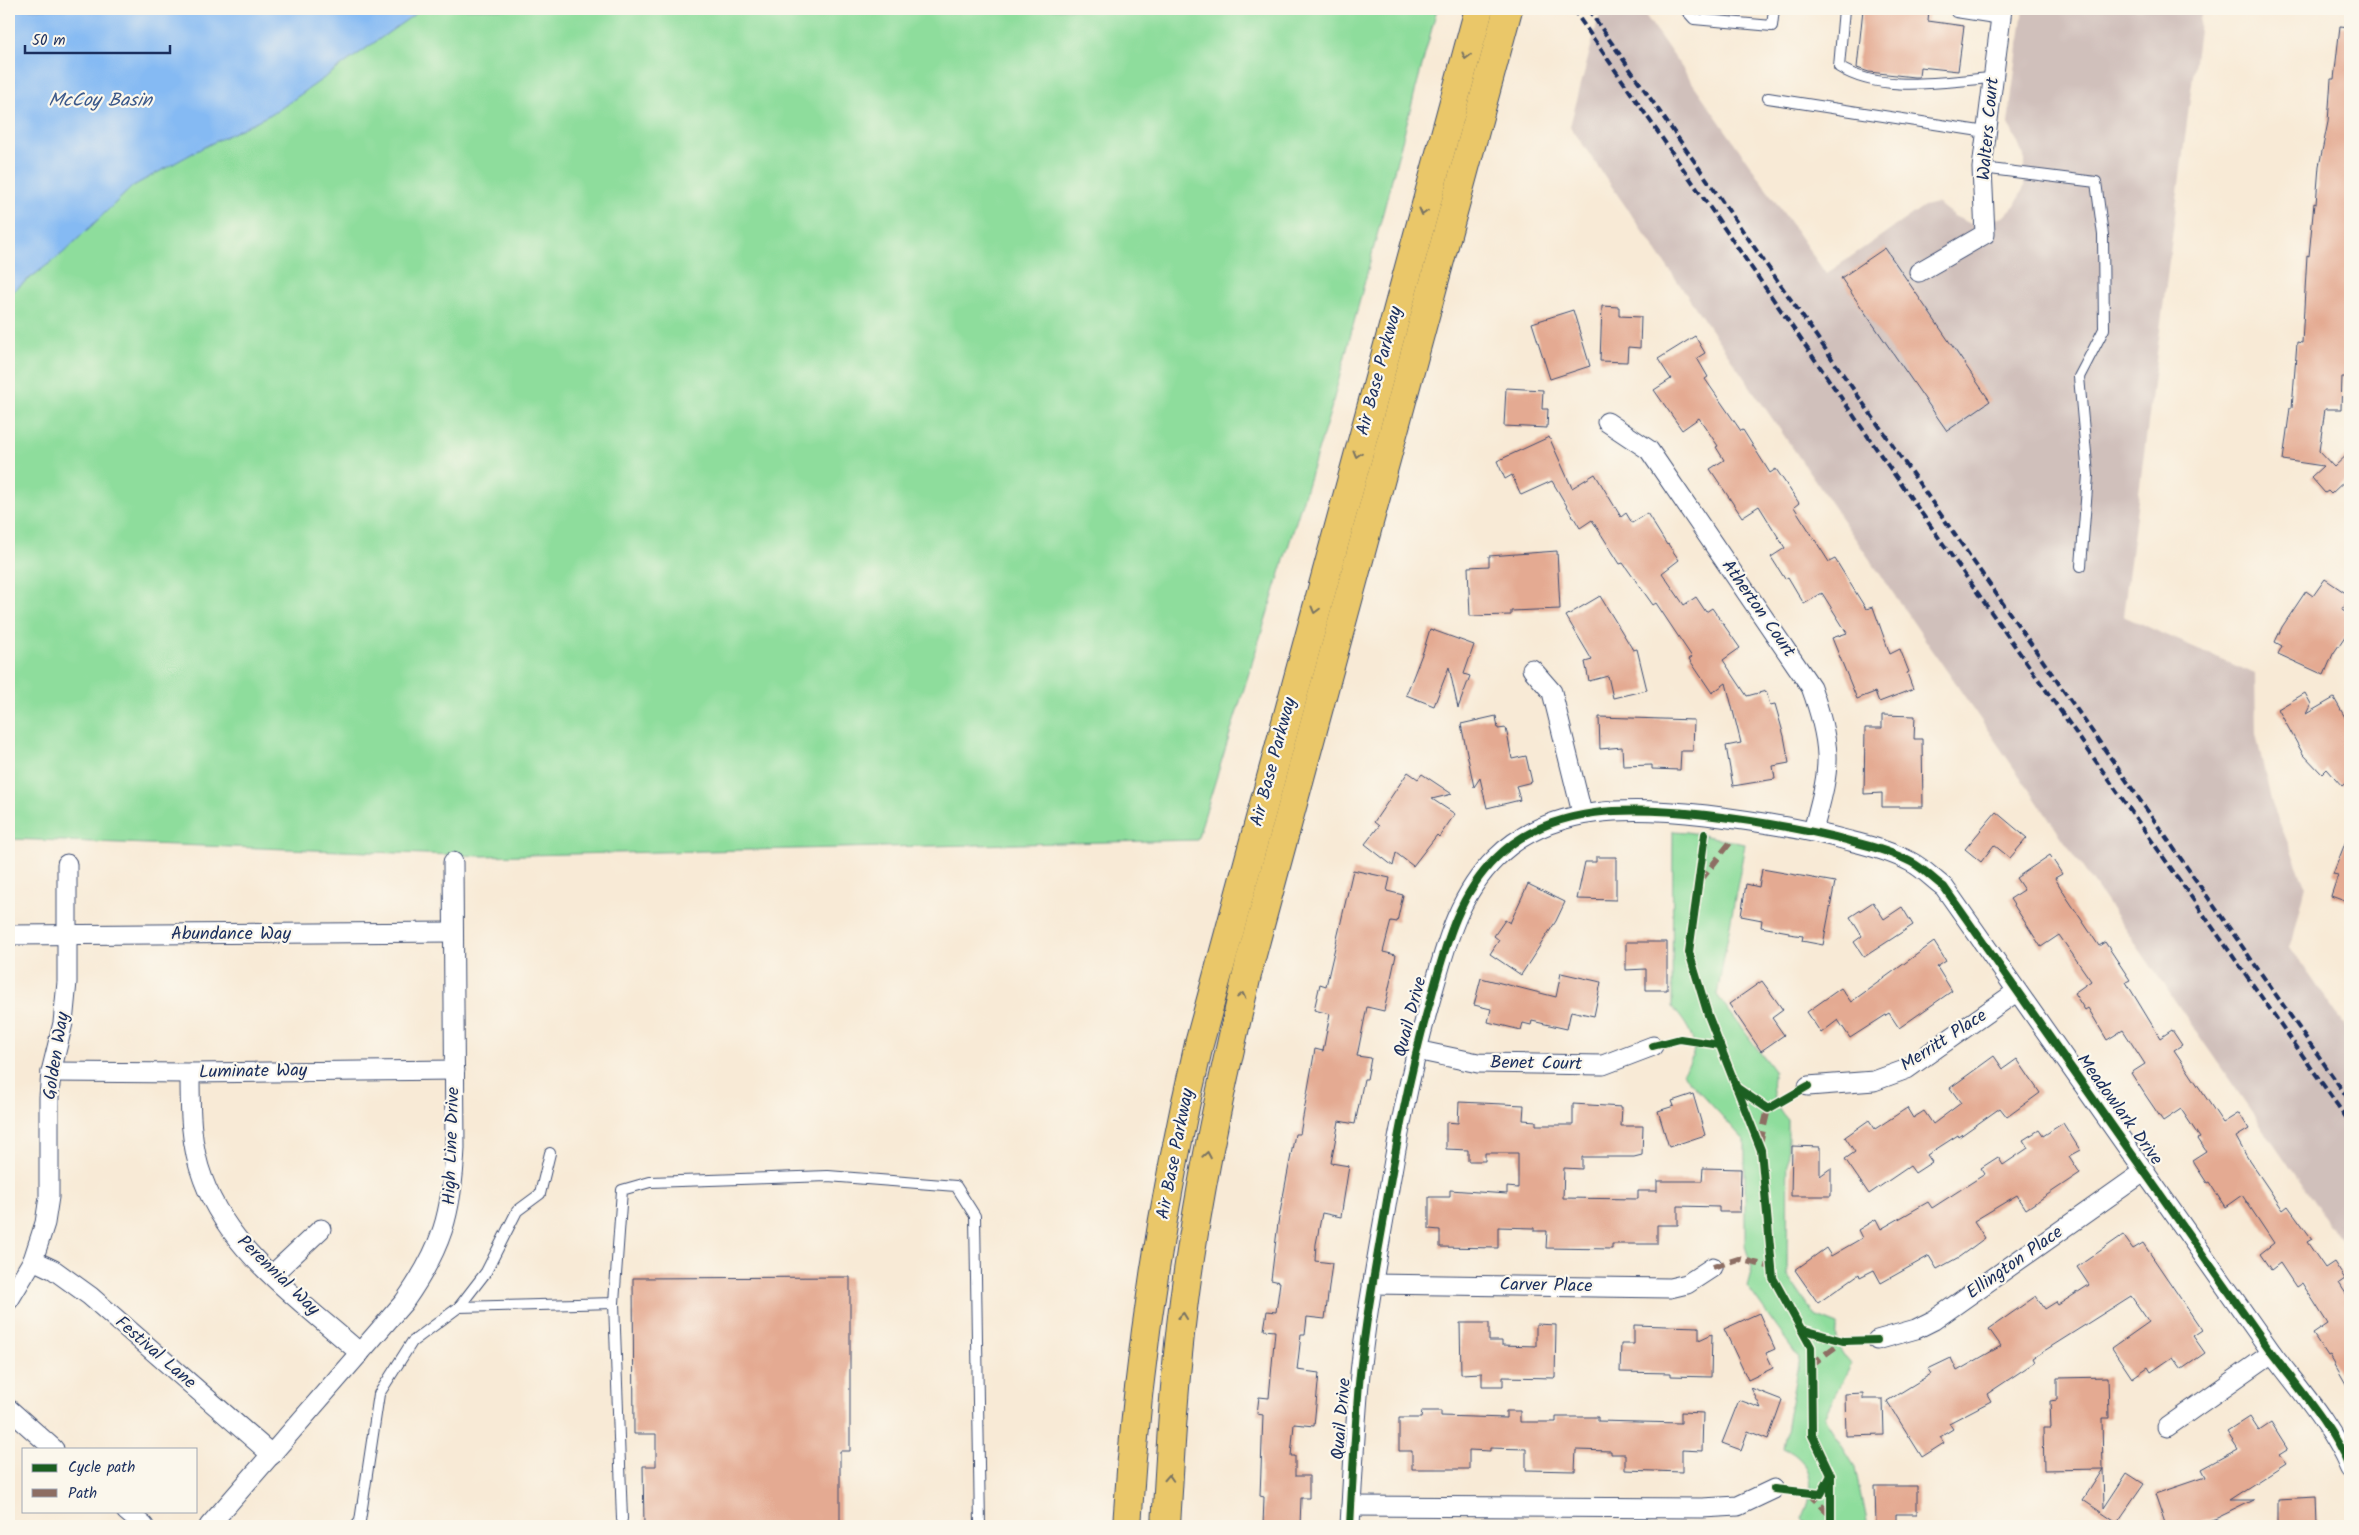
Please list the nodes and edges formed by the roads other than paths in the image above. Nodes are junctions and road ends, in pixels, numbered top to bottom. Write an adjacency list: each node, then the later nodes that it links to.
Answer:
1 (1479, 9): 56 (main road, Air Base Parkway, one-way to 56)
2 (1685, 9): 3 (lane)
3 (1774, 9)
4 (1844, 9): 8 (lane)
5 (1956, 9): 6 (lane)
6 (2001, 14): 8 (street, Walters Court)
7 (1506, 16): 57 (main road, Air Base Parkway, one-way to 7)
8 (1993, 78): 10 (street, Walters Court)
9 (1768, 98): 10 (lane)
10 (1986, 132): 11 (street, Walters Court)
11 (1982, 168): 12 (street, Walters Court); 14 (lane)
12 (1919, 272)
13 (1607, 422): 17 (street, Atherton Court)
14 (2081, 566)
15 (1532, 669): 16 (street)
16 (1582, 813): 17 (street, Quail Drive); 25 (street, Quail Drive)
17 (1813, 831): 23 (street, Meadowlark Drive)
18 (453, 862): 20 (street, High Line Drive)
19 (67, 864): 22 (street, Golden Way)
20 (453, 932): 22 (street, Abundance Way); 26 (street, High Line Drive)
21 (9, 935): 22 (street, Abundance Way)
22 (66, 935): 27 (street, Golden Way)
23 (2016, 992): 29 (street, Merritt Place); 31 (street, Meadowlark Drive)
24 (1653, 1046): 25 (street, Benet Court)
25 (1416, 1050): 36 (street, Quail Drive)
26 (454, 1070): 28 (street, Luminate Way); 41 (street, High Line Drive)
27 (51, 1072): 28 (street, Luminate Way); 33 (street, Golden Way)
28 (190, 1073): 35 (street, Perennial Way)
29 (1808, 1086)
30 (550, 1153): 39 (lane)
31 (2145, 1171): 40 (street, Ellington Place); 42 (street, Meadowlark Drive)
32 (321, 1229): 35 (street)
33 (33, 1260): 37 (street, Golden Way); 46 (street, Festival Lane)
34 (1714, 1266): 36 (street, Carver Place)
35 (272, 1275): 41 (street, Perennial Way)
36 (1372, 1284): 49 (street, Quail Drive)
37 (9, 1300)
38 (614, 1303): 39 (lane); 51 (lane); 55 (lane)
39 (459, 1307): 54 (lane)
40 (1877, 1340)
41 (360, 1353): 46 (street, High Line Drive)
42 (2272, 1353): 44 (street); 47 (street, Meadowlark Drive)
43 (9, 1409): 45 (street)
44 (2167, 1427)
45 (53, 1448)
46 (272, 1454): 53 (street, High Line Drive)
47 (2350, 1469)
48 (1774, 1489): 49 (street)
49 (1351, 1506): 58 (street, Quail Drive)
50 (127, 1512): 52 (street)
51 (622, 1519)
52 (144, 1526)
53 (209, 1526)
54 (356, 1526)
55 (980, 1526)
56 (1127, 1526)
57 (1166, 1526)
58 (1350, 1526)

